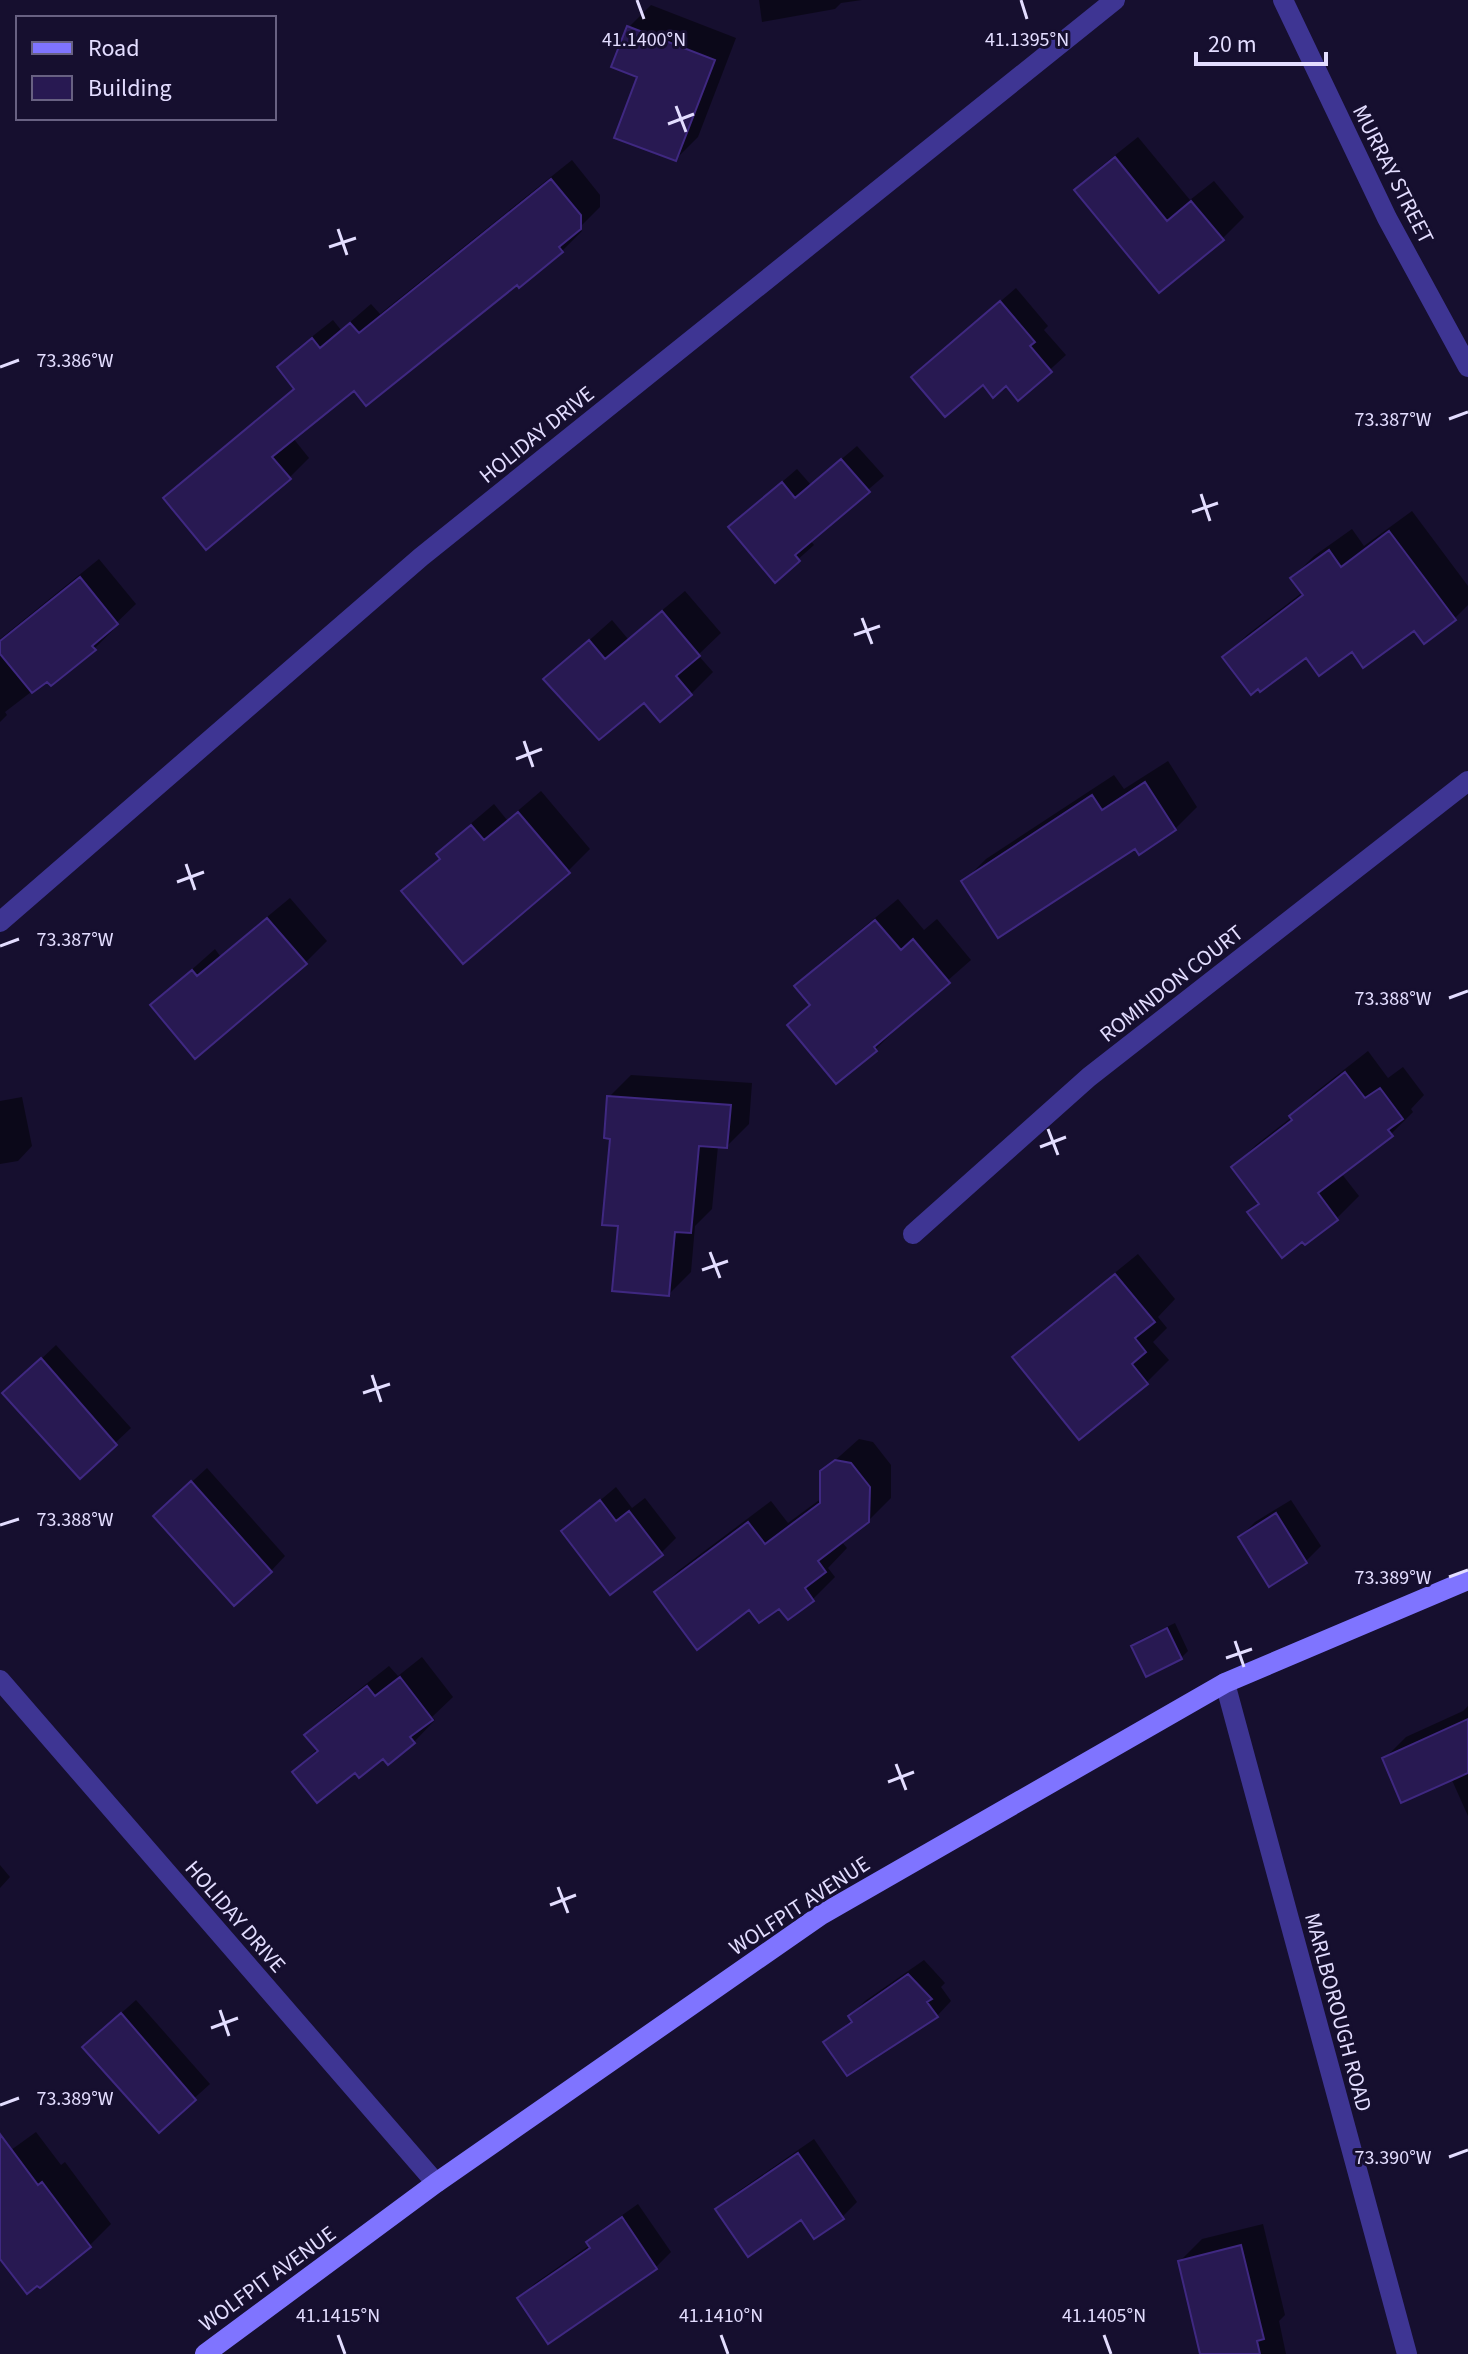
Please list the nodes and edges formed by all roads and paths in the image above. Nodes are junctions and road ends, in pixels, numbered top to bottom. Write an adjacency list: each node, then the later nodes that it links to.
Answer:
1 (1115, 0): 5 (street, HOLIDAY DRIVE)
2 (1283, 0): 3 (street, MURRAY STREET)
3 (1468, 367)
4 (1468, 781): 6 (street, ROMINDON COURT)
5 (0, 922)
6 (913, 1234)
7 (1468, 1580): 9 (street, WOLFPIT AVENUE)
8 (0, 1680): 10 (street, HOLIDAY DRIVE)
9 (1225, 1683): 10 (street, WOLFPIT AVENUE); 12 (street, MARLBOROUGH ROAD)
10 (436, 2183): 11 (street, WOLFPIT AVENUE)
11 (205, 2354)
12 (1407, 2354)

